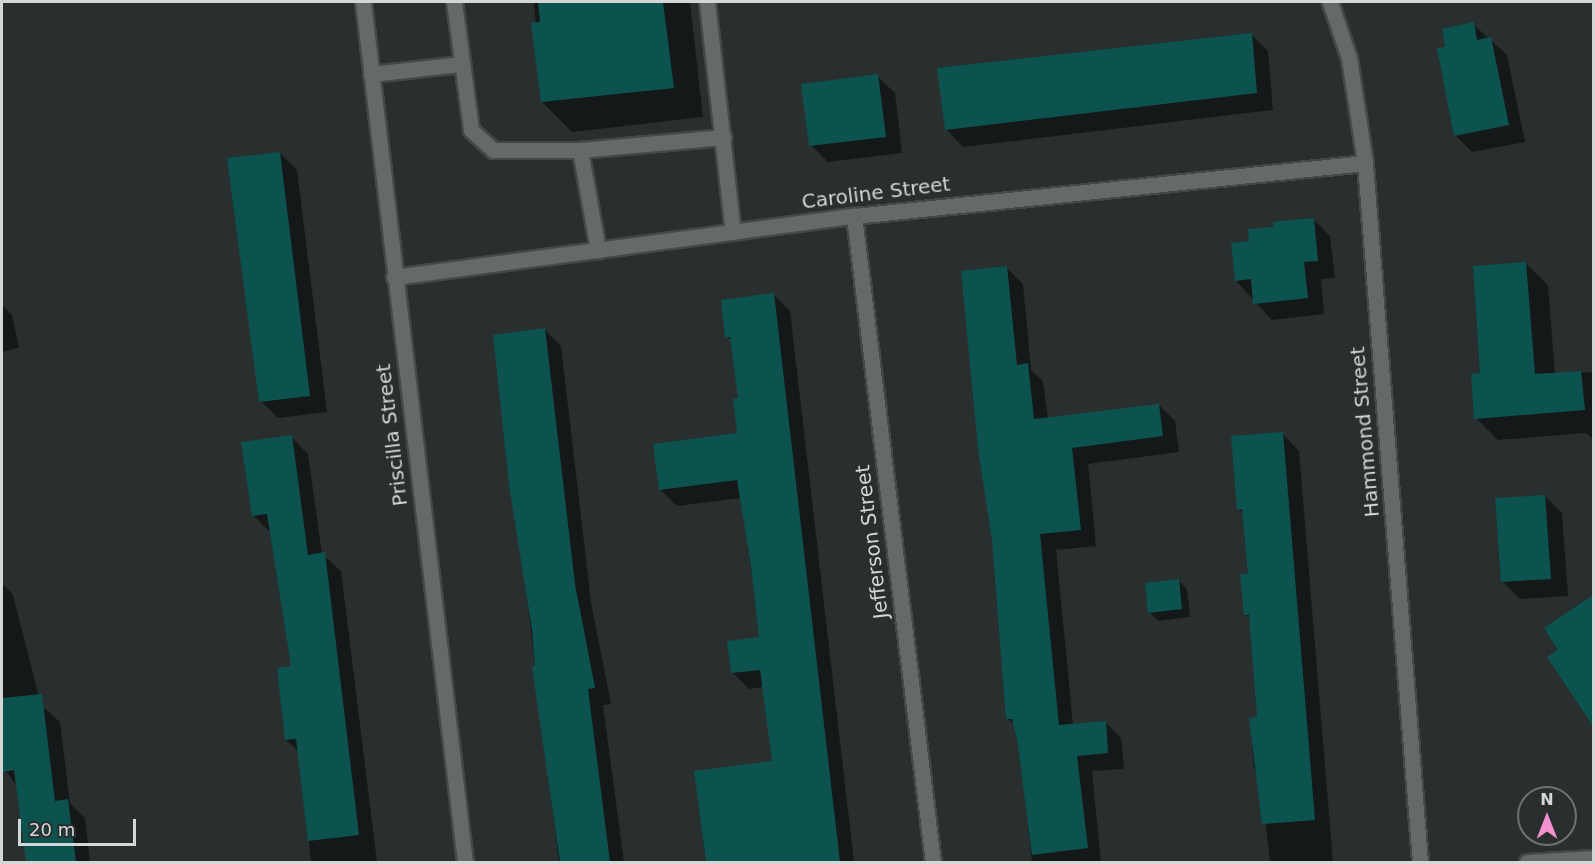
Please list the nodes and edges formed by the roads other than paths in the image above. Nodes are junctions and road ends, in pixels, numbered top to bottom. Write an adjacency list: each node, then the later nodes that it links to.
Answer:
1 (363, 2): 6 (street, Priscilla Street)
2 (453, 2): 5 (street)
3 (707, 2): 7 (street)
4 (1330, 2): 9 (street, Hammond Street)
5 (462, 64): 6 (street); 8 (street)
6 (371, 74): 13 (street, Priscilla Street)
7 (723, 137): 8 (street); 11 (street)
8 (580, 150): 12 (street)
9 (1365, 163): 10 (street, Caroline Street); 17 (street, Hammond Street)
10 (854, 216): 11 (street, Caroline Street); 16 (street, Jefferson Street)
11 (733, 232): 12 (street, Caroline Street)
12 (598, 250): 13 (street, Caroline Street)
13 (394, 277): 15 (street, Priscilla Street)
14 (1593, 858): 18 (street)
15 (465, 862)
16 (933, 862)
17 (1420, 862)
18 (1527, 862)

